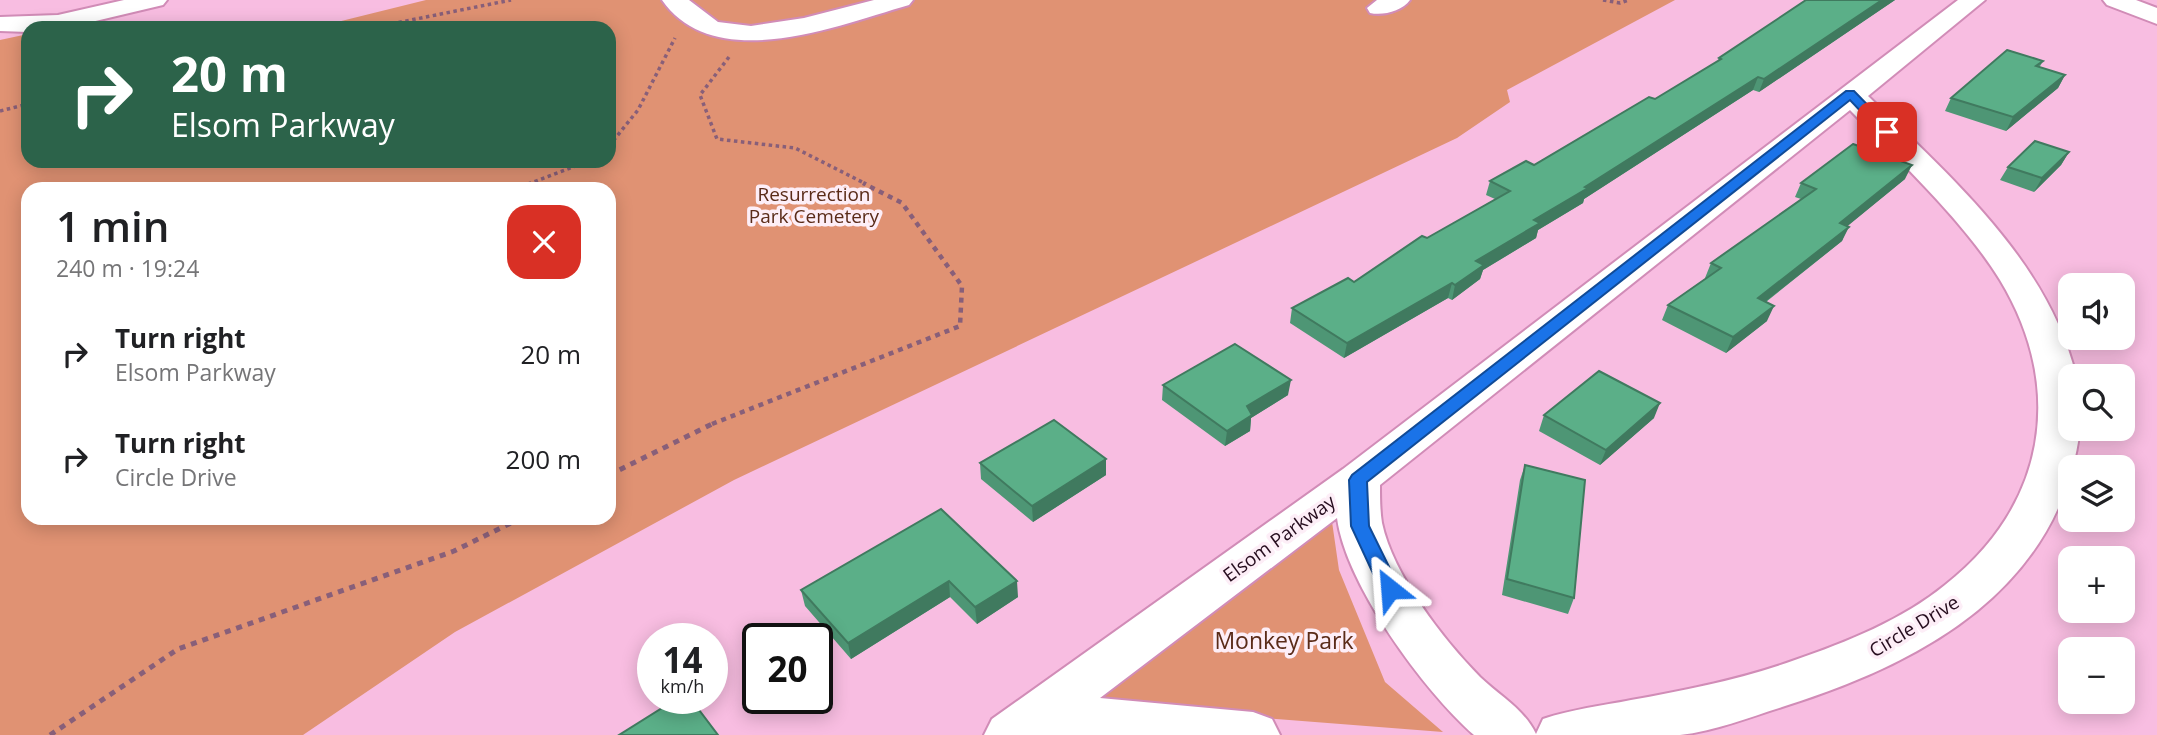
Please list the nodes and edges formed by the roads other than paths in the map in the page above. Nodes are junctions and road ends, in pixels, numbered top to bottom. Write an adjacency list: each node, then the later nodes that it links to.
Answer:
1 (155, 0): 9 (street)
2 (901, 0): 6 (street)
3 (1973, 0): 12 (street, Elsom Parkway)
4 (2115, 0): 8 (street)
5 (24, 3): 7 (street)
6 (682, 7)
7 (0, 8)
8 (2157, 17)
9 (57, 21)
10 (0, 24): 11 (street)
11 (21, 25)
12 (1850, 94): 13 (street, Elsom Parkway); 17 (street, Circle Drive)
13 (1358, 480): 14 (street, Elsom Parkway); 16 (street)
14 (1024, 725): 15 (street)
15 (1253, 735)
16 (1510, 735)
17 (1562, 735)

